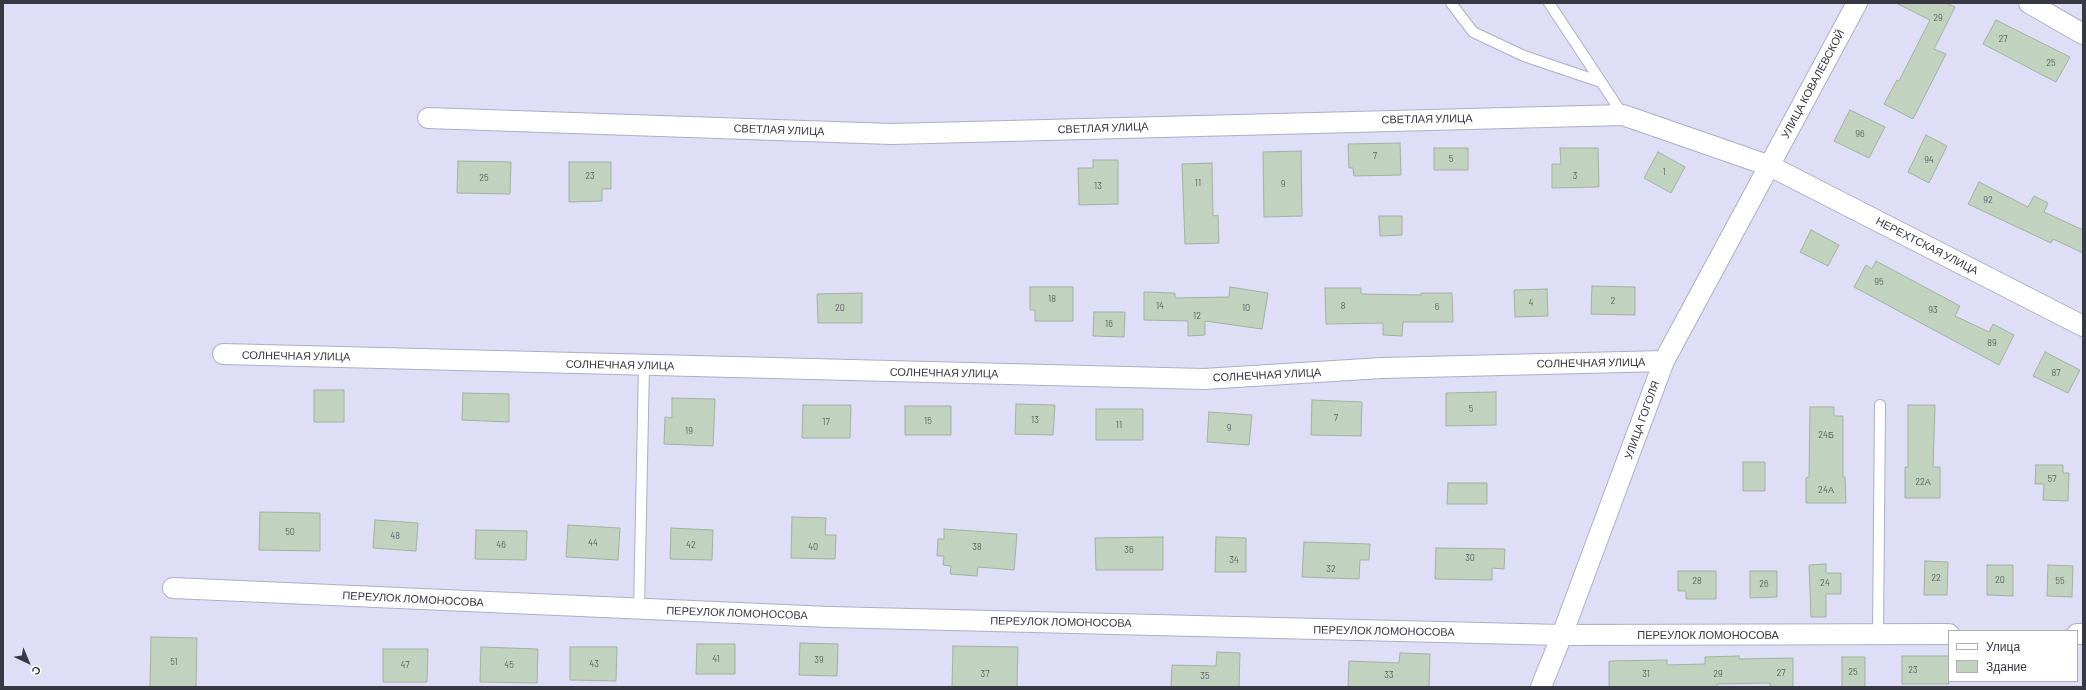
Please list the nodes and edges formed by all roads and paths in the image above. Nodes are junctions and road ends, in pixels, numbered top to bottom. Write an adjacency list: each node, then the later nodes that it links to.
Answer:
1 (1451, 3): 6 (lane)
2 (1549, 3): 6 (lane)
3 (1857, 3): 9 (street, УЛИЦА КОВАЛЕВСКОЙ)
4 (2029, 3): 5 (street)
5 (2083, 34)
6 (1602, 82): 7 (lane)
7 (1623, 115): 8 (street, СВЕТЛАЯ УЛИЦА); 9 (street, СВЕТЛАЯ УЛИЦА)
8 (428, 118)
9 (1770, 166): 10 (street, НЕРЕХТСКАЯ УЛИЦА); 12 (street, УЛИЦА ГОГОЛЯ)
10 (2083, 326)
11 (223, 354): 13 (street, СОЛНЕЧНАЯ УЛИЦА)
12 (1664, 362): 13 (street, СОЛНЕЧНАЯ УЛИЦА); 19 (street, УЛИЦА ГОГОЛЯ)
13 (644, 365): 16 (lane)
14 (1880, 405): 17 (lane)
15 (173, 588): 16 (street, ПЕРЕУЛОК ЛОМОНОСОВА)
16 (639, 609): 19 (street, ПЕРЕУЛОК ЛОМОНОСОВА)
17 (1878, 634): 18 (street, ПЕРЕУЛОК ЛОМОНОСОВА); 19 (street, ПЕРЕУЛОК ЛОМОНОСОВА)
18 (1948, 634)
19 (1562, 635): 20 (street, УЛИЦА ГОГОЛЯ)
20 (1541, 687)

